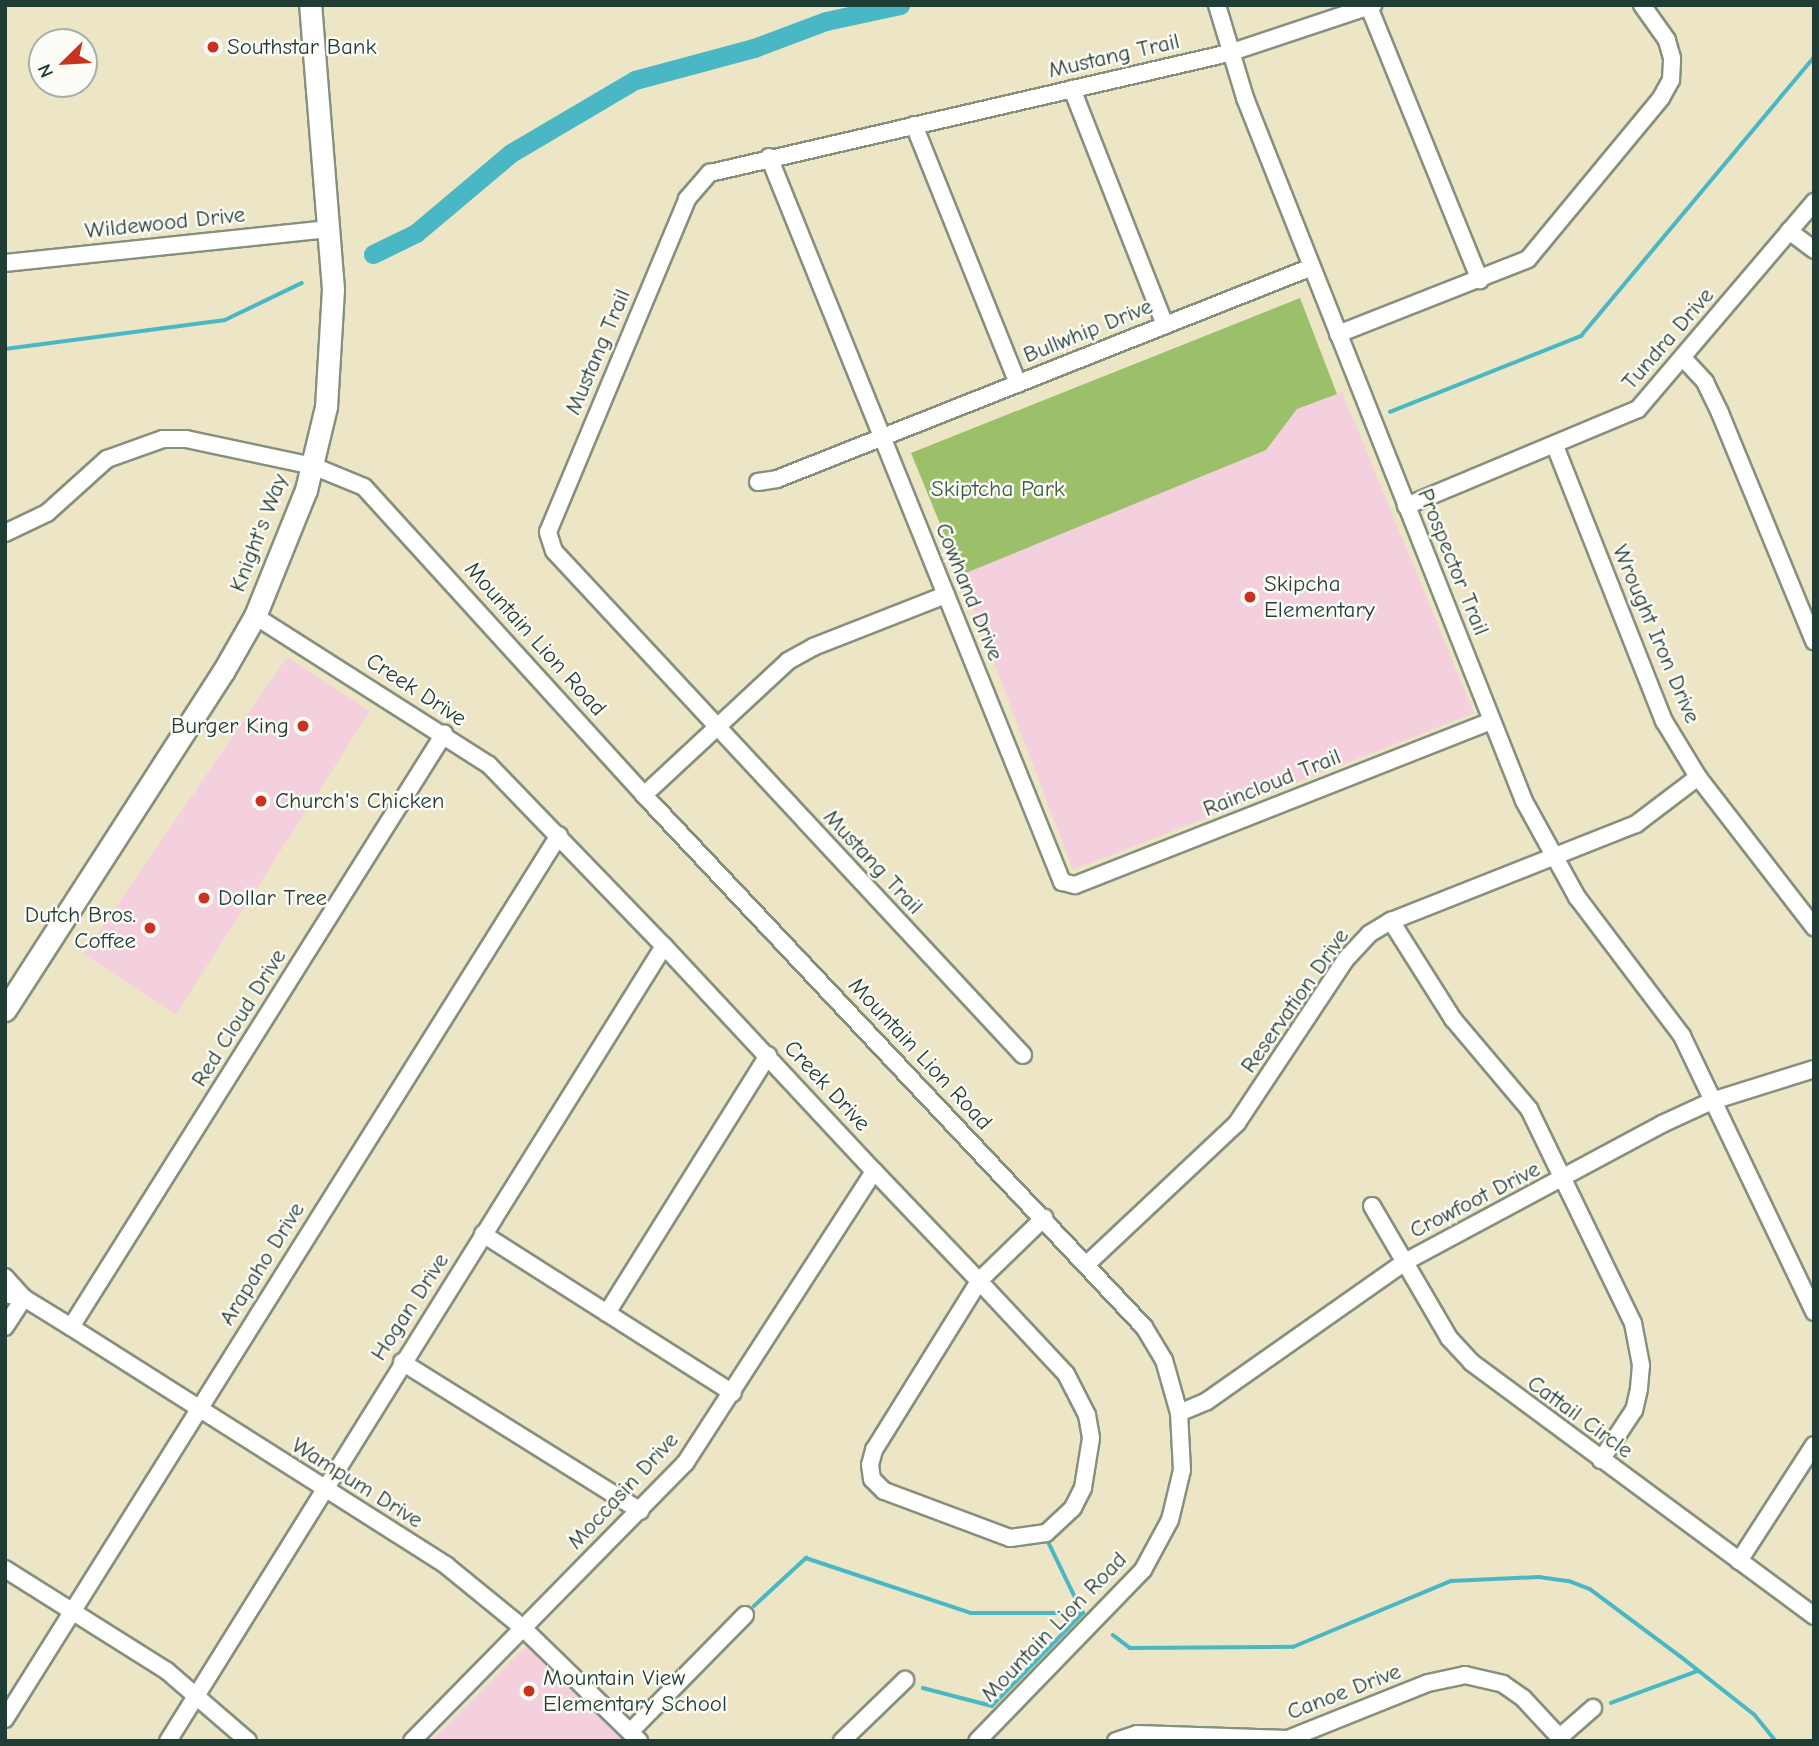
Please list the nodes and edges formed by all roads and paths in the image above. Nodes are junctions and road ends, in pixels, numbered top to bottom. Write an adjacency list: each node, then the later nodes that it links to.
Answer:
1 (310, 5): 10 (main road, Knight's Way)
2 (1217, 5): 5 (street, Prospector Trail)
3 (1642, 5): 15 (street)
4 (1371, 6): 5 (street, Mustang Trail); 15 (street)
5 (1229, 52): 6 (street, Mustang Trail); 14 (street, Prospector Trail)
6 (1072, 89): 7 (street, Mustang Trail); 16 (street)
7 (914, 125): 8 (street, Mustang Trail); 19 (street)
8 (769, 157): 20 (street, Cowhand Drive); 30 (street, Mustang Trail)
9 (1814, 202): 11 (street, Tundra Drive)
10 (330, 229): 13 (street, Wildewood Drive); 22 (main road, Knight's Way)
11 (1789, 231): 12 (street); 18 (street, Tundra Drive)
12 (1814, 250)
13 (5, 263)
14 (1312, 267): 16 (street, Bullwhip Drive); 17 (street, Prospector Trail)
15 (1480, 280): 17 (street)
16 (1165, 326): 19 (street, Bullwhip Drive)
17 (1338, 334): 24 (street, Prospector Trail)
18 (1683, 358): 21 (street, Tundra Drive); 28 (street)
19 (1017, 384): 20 (street, Bullwhip Drive)
20 (882, 438): 23 (street, Bullwhip Drive); 26 (street, Cowhand Drive)
21 (1555, 446): 24 (street, Tundra Drive); 32 (street, Wrought Iron Drive)
22 (313, 466): 25 (street, Mountain Lion Road); 27 (main road, Knight's Way); 33 (street, Mountain Lion Road)
23 (758, 482)
24 (1406, 506): 29 (street, Prospector Trail)
25 (5, 533)
26 (946, 595): 30 (street); 36 (street, Cowhand Drive)
27 (255, 616): 31 (street, Creek Drive); 40 (main road, Knight's Way)
28 (1814, 641)
29 (1492, 721): 35 (street, Prospector Trail); 36 (street, Raincloud Trail)
30 (717, 729): 33 (street); 42 (street, Mustang Trail)
31 (444, 734): 34 (street, Creek Drive); 59 (street, Red Cloud Drive)
32 (1698, 777): 35 (street, Reservation Drive); 38 (street, Wrought Iron Drive)
33 (645, 795): 48 (street, Mountain Lion Road)
34 (559, 835): 39 (street, Creek Drive); 62 (street, Arapaho Drive)
35 (1552, 858): 37 (street, Reservation Drive); 44 (street, Prospector Trail)
36 (1068, 884)
37 (1391, 921): 46 (street); 51 (street, Reservation Drive)
38 (1814, 927)
39 (664, 946): 41 (street, Creek Drive); 49 (street, Hogan Drive)
40 (5, 1010)
41 (768, 1055): 45 (street, Creek Drive); 57 (street)
42 (1023, 1055)
43 (1814, 1069): 44 (street, Crowfoot Drive)
44 (1712, 1101): 46 (street, Crowfoot Drive); 56 (street, Prospector Trail)
45 (874, 1171): 53 (street, Creek Drive); 61 (street, Moccasin Drive)
46 (1565, 1179): 50 (street, Crowfoot Drive); 65 (street)
47 (1372, 1206): 50 (street, Cattail Circle)
48 (1044, 1218): 51 (street, Mountain Lion Road); 53 (street)
49 (484, 1234): 57 (street); 60 (street, Hogan Drive)
50 (1403, 1263): 63 (street, Crowfoot Drive); 65 (street, Cattail Circle)
51 (1087, 1264): 63 (street, Mountain Lion Road)
52 (5, 1277): 55 (street, Wampum Drive)
53 (979, 1280): 53 (street, Creek Drive)
54 (5, 1294): 55 (street, Wampum Drive)
55 (24, 1298): 58 (street); 59 (street, Wampum Drive)
56 (1814, 1312)
57 (607, 1313): 61 (street)
58 (5, 1327)
59 (71, 1327): 62 (street, Wampum Drive)
60 (402, 1362): 66 (street, Hogan Drive); 67 (street)
61 (733, 1393): 67 (street, Moccasin Drive)
62 (197, 1409): 66 (street, Wampum Drive); 70 (street, Arapaho Drive)
63 (1179, 1413): 85 (street, Mountain Lion Road)
64 (1814, 1445): 68 (street)
65 (1601, 1460): 68 (street, Cattail Circle)
66 (322, 1487): 73 (street, Wampum Drive); 75 (street, Hogan Drive)
67 (640, 1511): 73 (street, Moccasin Drive)
68 (1739, 1561): 72 (street, Cattail Circle)
69 (5, 1569): 70 (street)
70 (71, 1613): 75 (street); 77 (street, Arapaho Drive)
71 (745, 1615): 78 (street)
72 (1814, 1616)
73 (523, 1628): 78 (street, Wampum Drive); 83 (street, Moccasin Drive)
74 (905, 1680): 84 (street)
75 (195, 1692): 81 (street, Hogan Drive); 82 (street)
76 (1593, 1708): 79 (street)
77 (5, 1719)
78 (634, 1737)
79 (1562, 1739): 80 (street, Canoe Drive)
80 (1289, 1740): 86 (street, Canoe Drive)
81 (167, 1741)
82 (248, 1741)
83 (412, 1741)
84 (842, 1741)
85 (977, 1741)
86 (1116, 1741)

